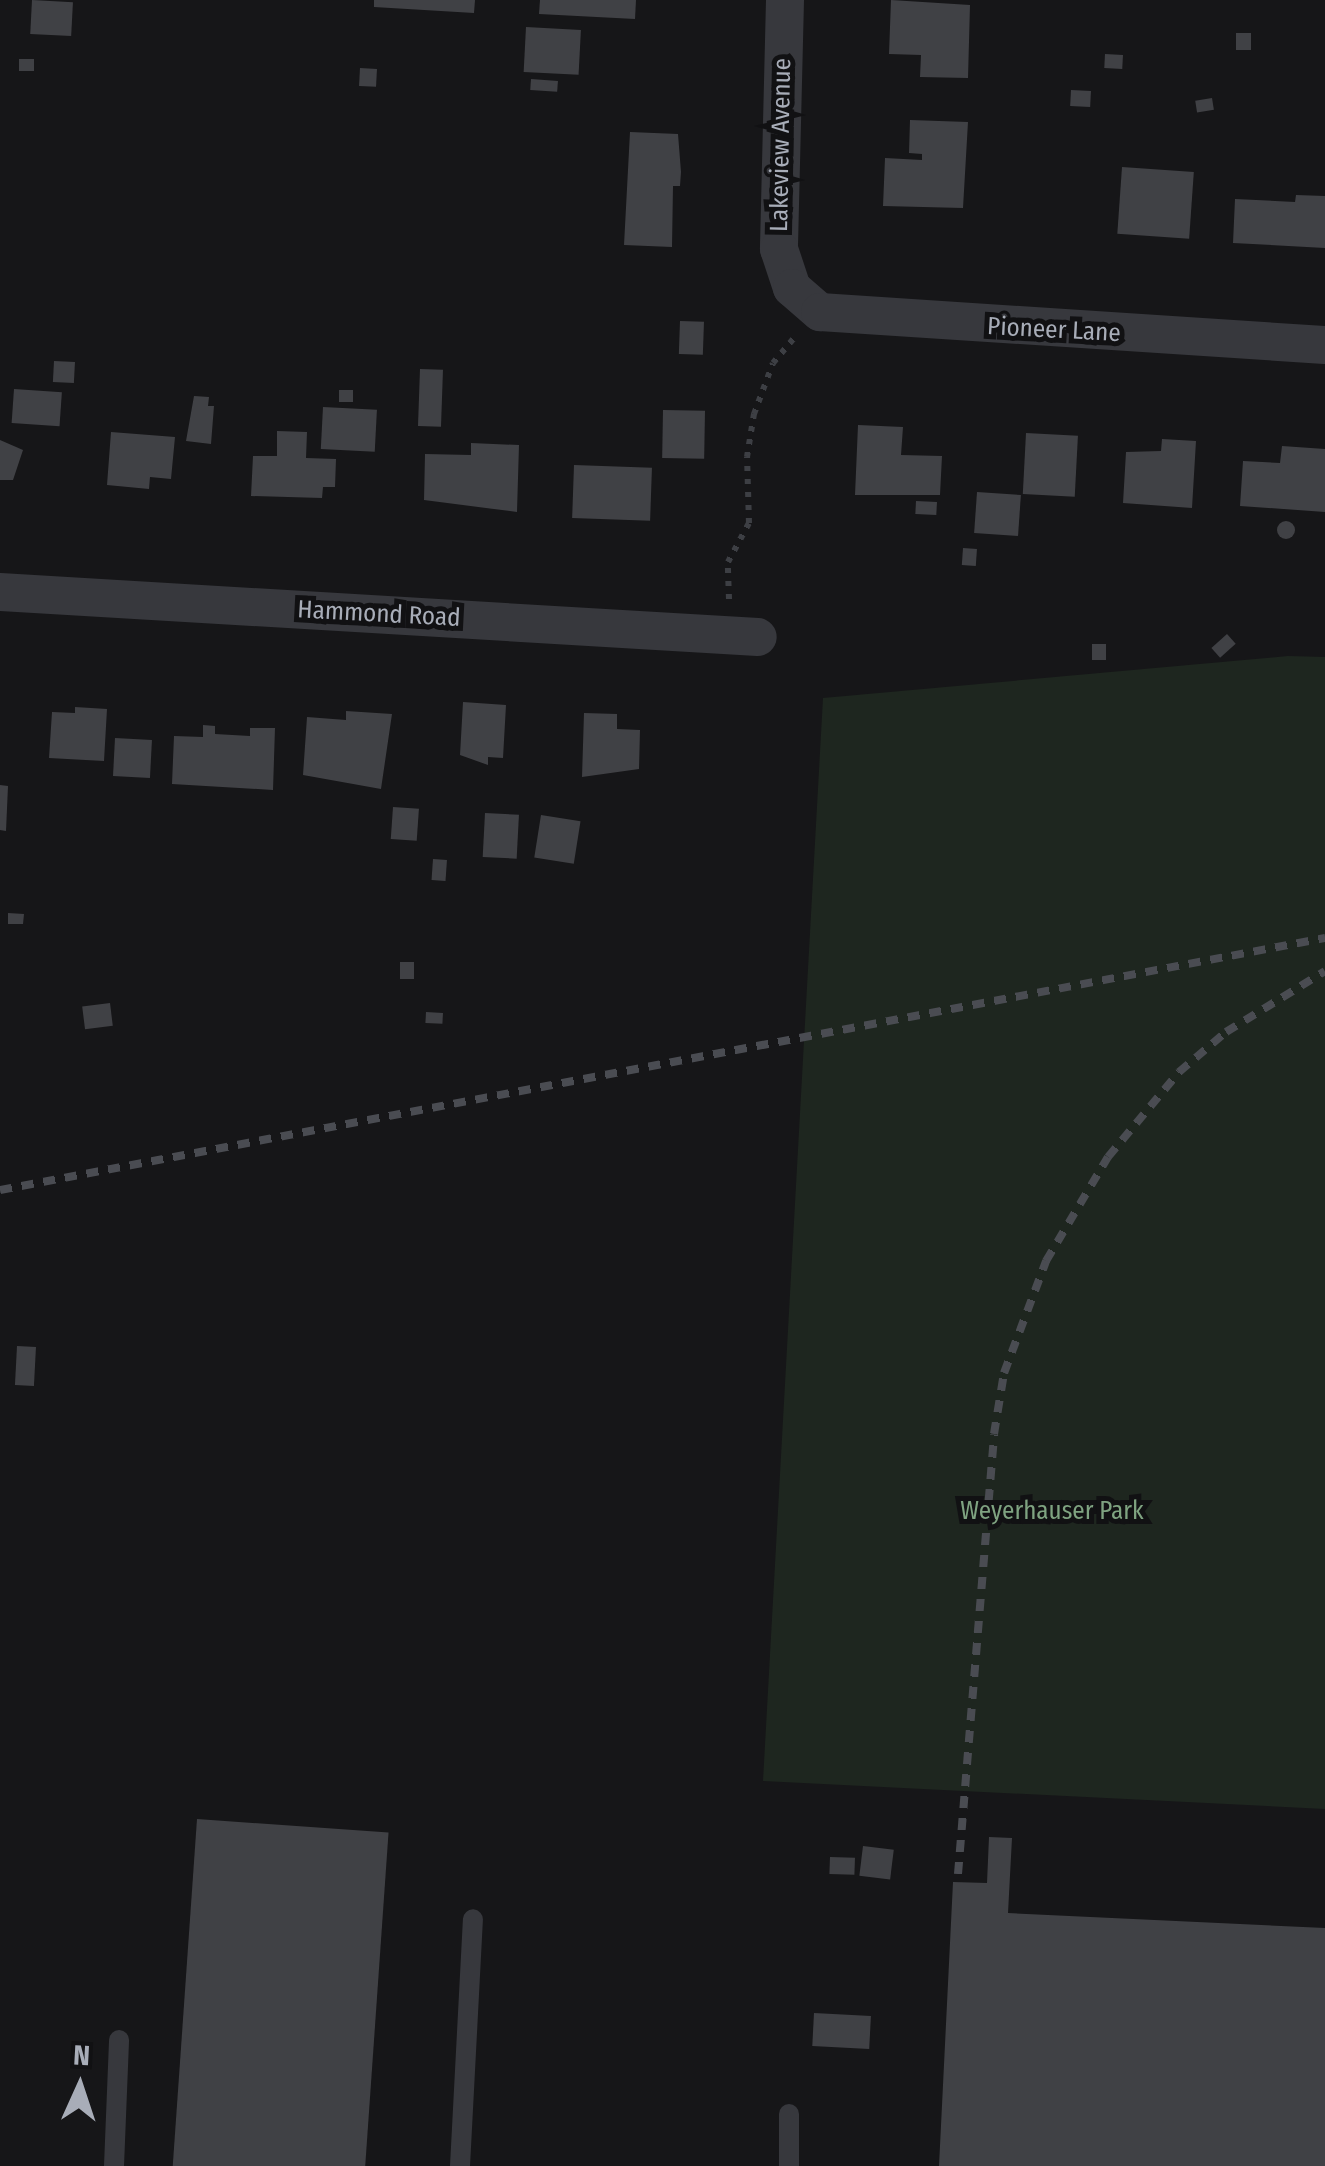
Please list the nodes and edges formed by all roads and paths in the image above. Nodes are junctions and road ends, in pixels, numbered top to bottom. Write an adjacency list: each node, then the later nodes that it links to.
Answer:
1 (785, 0): 2 (street, Lakeview Avenue)
2 (806, 300): 3 (street, Pioneer Lane); 5 (path)
3 (1325, 346)
4 (0, 592): 6 (street, Hammond Road)
5 (729, 599)
6 (758, 637)
7 (474, 1918): 11 (lane)
8 (120, 2040): 10 (lane)
9 (789, 2114): 12 (lane)
10 (114, 2166)
11 (460, 2166)
12 (788, 2166)

